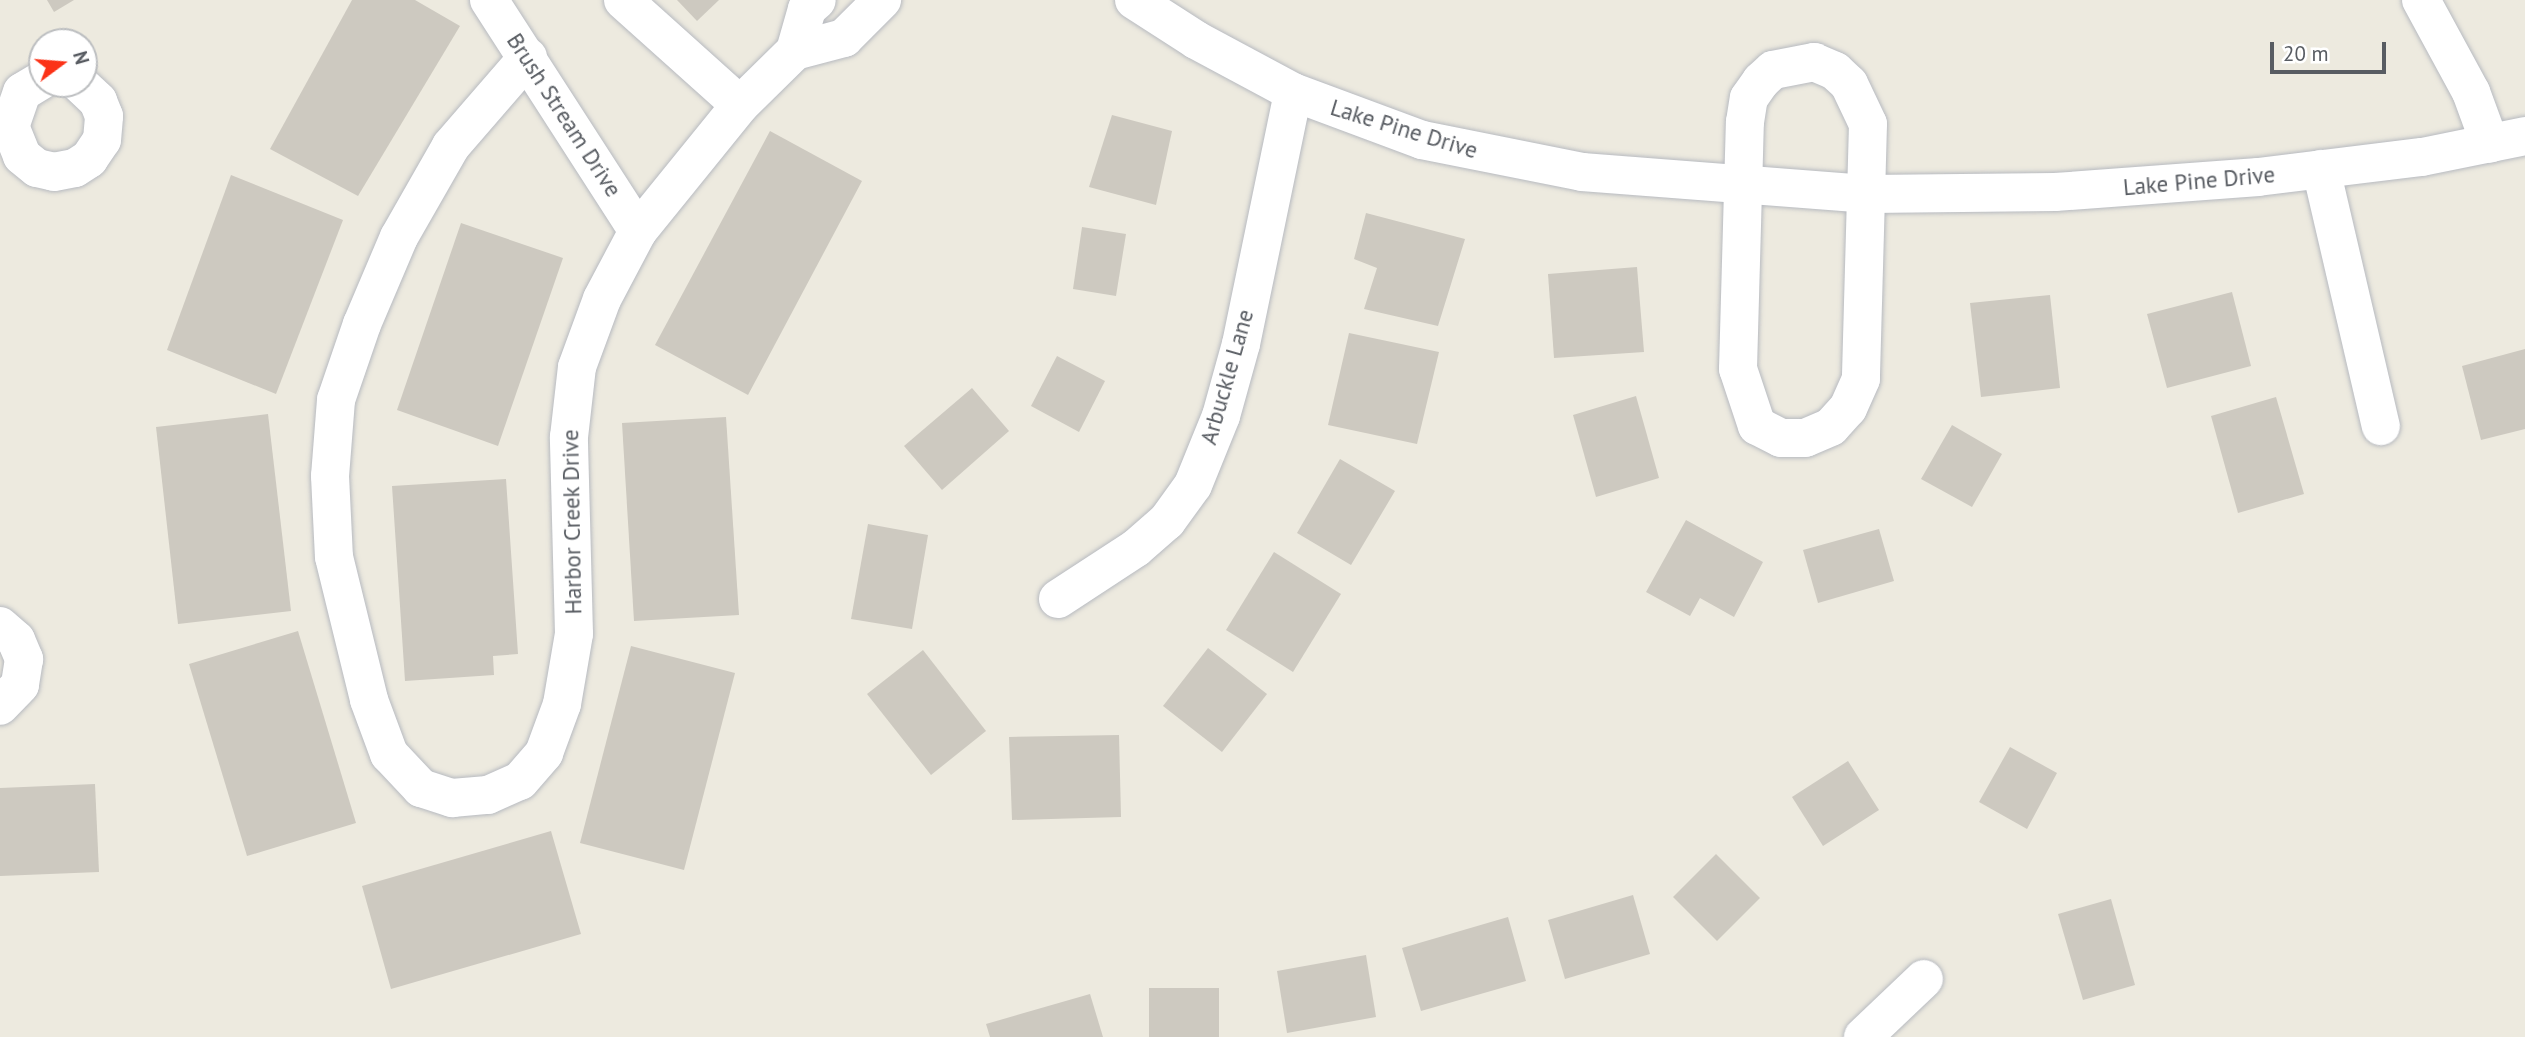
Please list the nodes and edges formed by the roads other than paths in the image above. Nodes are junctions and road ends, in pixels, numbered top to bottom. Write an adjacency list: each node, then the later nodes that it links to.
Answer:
1 (489, 0): 8 (street, Brush Stream Drive)
2 (623, 0): 12 (street)
3 (817, 0): 7 (street)
4 (882, 0): 7 (street)
5 (1134, 0): 10 (street, Lake Pine Drive)
6 (2421, 0): 13 (street)
7 (795, 51): 12 (street)
8 (527, 57): 17 (street, Brush Stream Drive); 17 (street, Harbor Creek Drive)
9 (21, 82): 11 (street)
10 (1293, 92): 15 (street, Lake Pine Drive); 19 (street, Arbuckle Lane)
11 (95, 98)
12 (740, 105): 17 (street, Harbor Creek Drive)
13 (2508, 140): 14 (street, Lake Pine Drive)
14 (2321, 169): 16 (street, Lake Pine Drive); 18 (street)
15 (1741, 185): 16 (street, Lake Pine Drive); 16 (street); 16 (street)
16 (1869, 194)
17 (638, 231)
18 (2381, 426)
19 (1058, 600)
20 (0, 626): 21 (street)
21 (0, 706)
22 (1924, 979): 23 (street)
23 (1863, 1037)

